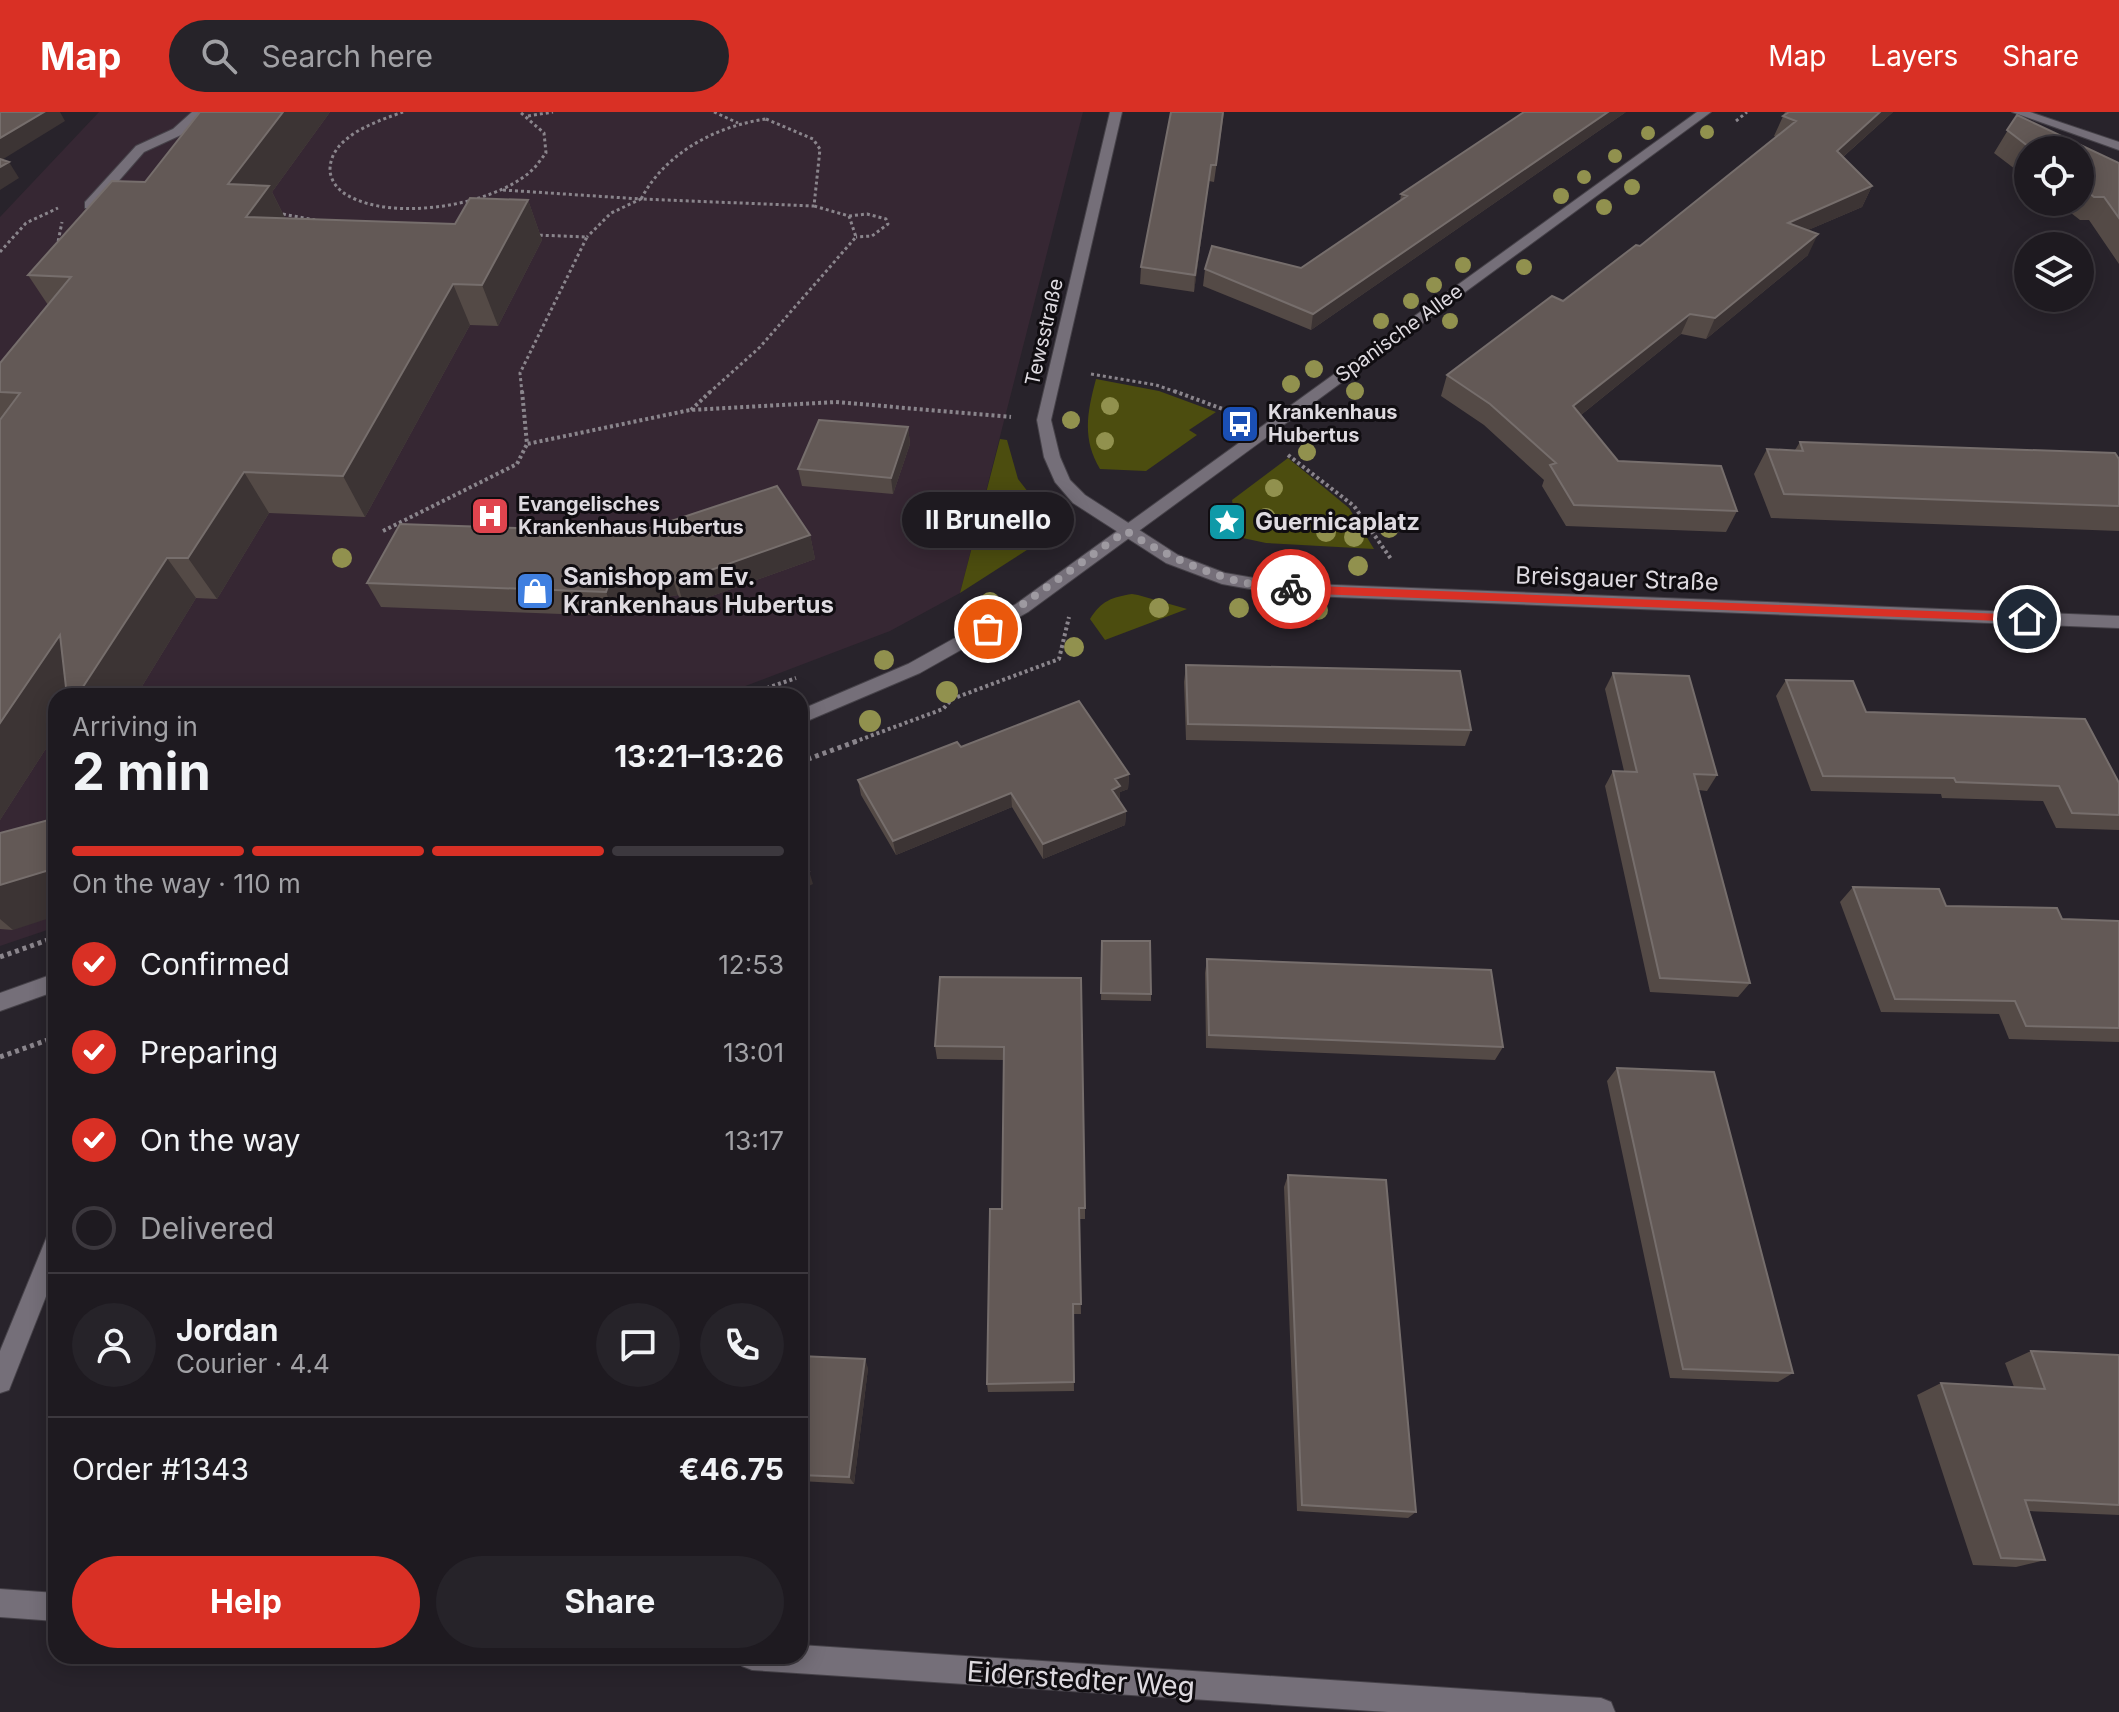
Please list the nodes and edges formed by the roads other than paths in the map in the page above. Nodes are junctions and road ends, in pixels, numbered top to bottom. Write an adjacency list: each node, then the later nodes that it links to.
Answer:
1 (199, 112): 6 (street)
2 (1116, 112): 7 (street, Tewsstraße)
3 (1705, 112): 7 (street, Spanische Allee)
4 (2018, 112): 5 (street)
5 (2119, 146)
6 (90, 205)
7 (1126, 531): 8 (street, Breisgauer Straße); 9 (street, Spanische Allee)
8 (2119, 622)
9 (808, 714)
10 (48, 985): 11 (street)
11 (0, 1002)
12 (48, 1262): 13 (street)
13 (0, 1381)
14 (0, 1603): 15 (street)
15 (48, 1606)
16 (808, 1660): 17 (street, Eiderstedter Weg)
17 (1601, 1712)

